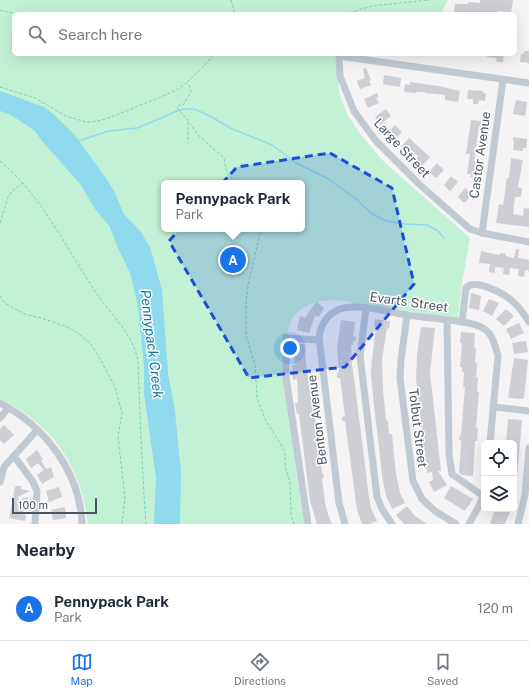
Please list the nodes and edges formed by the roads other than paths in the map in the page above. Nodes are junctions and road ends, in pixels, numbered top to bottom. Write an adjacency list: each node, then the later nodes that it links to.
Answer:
1 (503, 80): 2 (street); 3 (street, Castor Avenue); 3 (street, Large Street)
2 (529, 83)
3 (482, 233): 4 (street, Large Street)
4 (529, 242)
5 (366, 308): 6 (street, Evarts Street); 7 (street, Evarts Street); 28 (street)
6 (329, 315): 11 (street, Benton Avenue)
7 (407, 315): 8 (street, Evarts Street); 29 (street, Tolbut Street)
8 (447, 320): 9 (street, Evarts Street); 22 (street)
9 (462, 322): 10 (street); 13 (street, Evarts Street)
10 (529, 322)
11 (319, 340): 26 (street); 27 (street, Benton Avenue)
12 (0, 403): 14 (street)
13 (494, 407): 15 (street); 18 (street)
14 (8, 408): 16 (street); 17 (street)
15 (529, 411)
16 (0, 418)
17 (37, 430): 20 (street); 25 (street)
18 (490, 440)
19 (529, 448): 31 (street)
20 (14, 456): 21 (street); 24 (street)
21 (0, 482)
22 (481, 493)
23 (481, 500): 30 (street)
24 (35, 524)
25 (82, 524)
26 (308, 524)
27 (345, 524)
28 (392, 524)
29 (456, 524)
30 (468, 524)
31 (518, 524)

